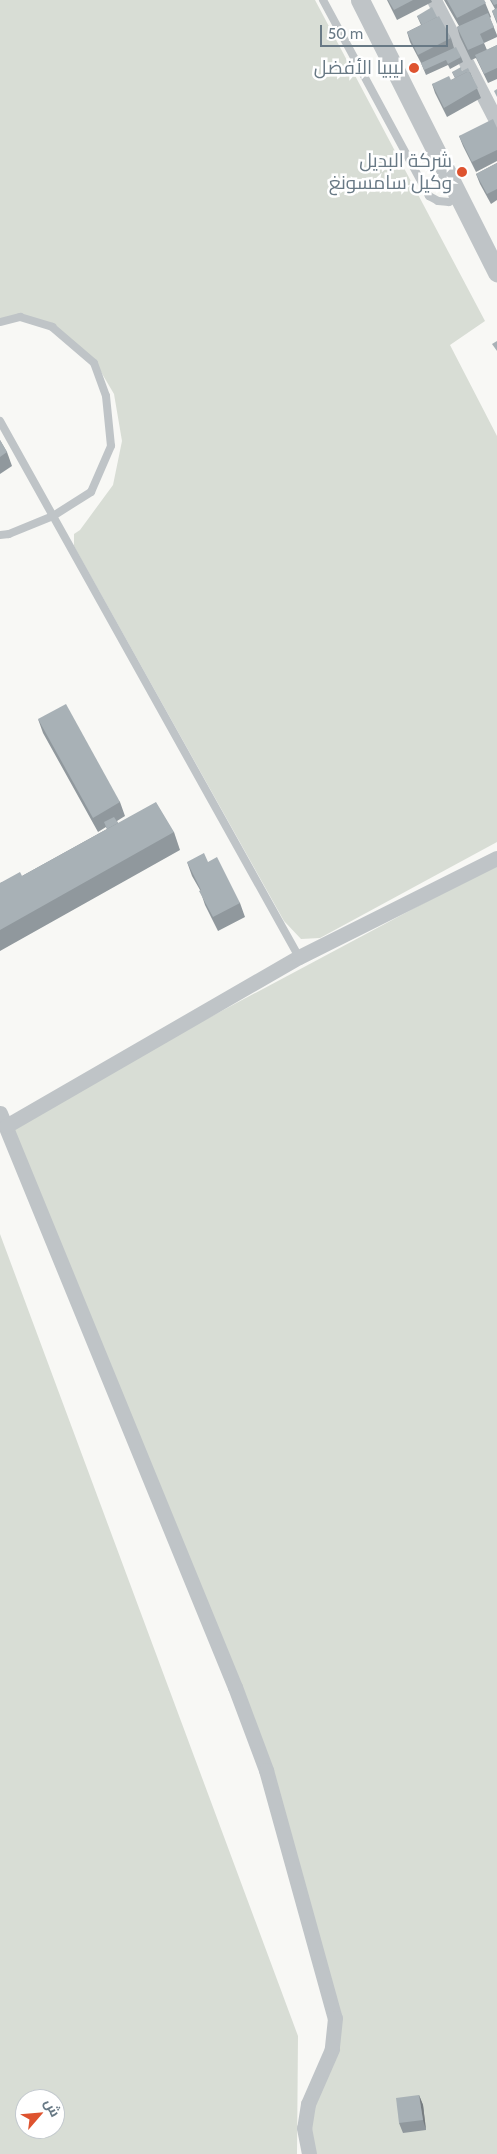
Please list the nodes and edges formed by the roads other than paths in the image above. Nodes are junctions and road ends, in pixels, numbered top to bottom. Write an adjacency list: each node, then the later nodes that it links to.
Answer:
1 (323, 0): 7 (lane)
2 (360, 0): 7 (street)
3 (434, 0): 5 (street)
4 (497, 88): 5 (street)
5 (483, 95): 6 (street)
6 (497, 122)
7 (459, 197): 8 (street)
8 (497, 272)
9 (0, 322): 11 (lane)
10 (0, 421): 11 (lane)
11 (53, 516): 12 (lane); 14 (lane)
12 (0, 535)
13 (497, 858): 14 (street)
14 (299, 957): 15 (street)
15 (3, 1119): 16 (street)
16 (309, 2154)

